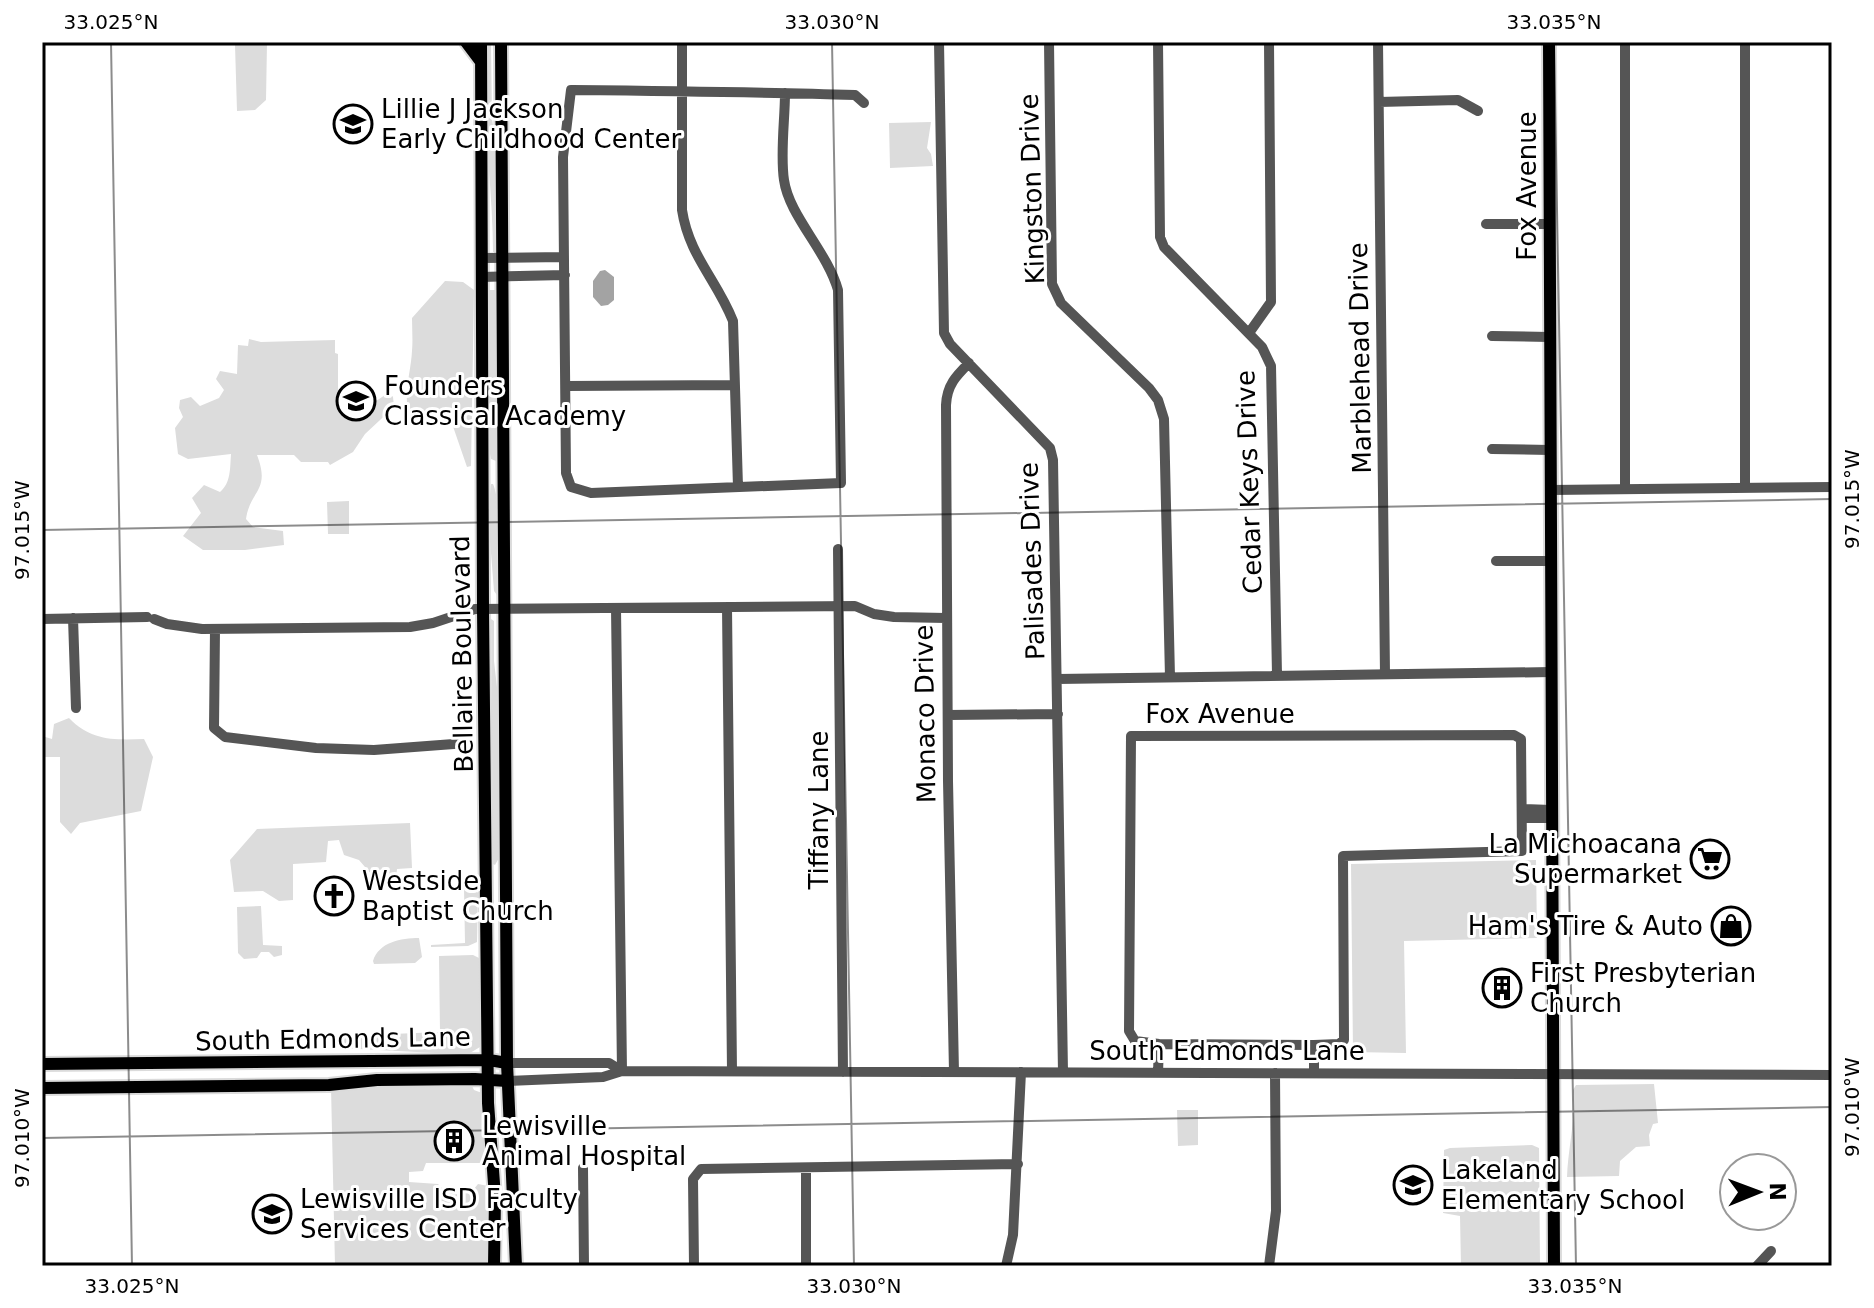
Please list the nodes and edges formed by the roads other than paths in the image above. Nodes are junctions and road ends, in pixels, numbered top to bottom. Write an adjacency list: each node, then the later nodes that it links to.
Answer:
1 (466, 42): 13 (main road)
2 (481, 42): 13 (main road, Bellaire Boulevard)
3 (501, 42): 23 (main road, Bellaire Boulevard)
4 (682, 42): 14 (street)
5 (939, 42): 30 (street, Palisades Drive)
6 (1049, 42): 57 (street, Kingston Drive)
7 (1158, 42): 27 (street, Cedar Keys Drive)
8 (1269, 42): 27 (street)
9 (1378, 42): 16 (street, Marblehead Drive)
10 (1549, 42): 20 (main road, Fox Avenue)
11 (1625, 42): 40 (street)
12 (1745, 42): 38 (street)
13 (481, 62): 22 (main road, Bellaire Boulevard)
14 (682, 91): 15 (street); 21 (street); 31 (street)
15 (785, 93): 17 (street); 37 (street)
16 (1379, 102): 18 (street); 55 (street, Marblehead Drive)
17 (864, 103)
18 (1478, 111)
19 (1486, 224): 20 (street)
20 (1549, 224): 29 (main road, Fox Avenue)
21 (564, 257): 23 (street); 24 (street)
22 (481, 258): 23 (street); 25 (main road, Bellaire Boulevard)
23 (504, 258): 26 (main road, Bellaire Boulevard)
24 (565, 275): 26 (street); 32 (street)
25 (481, 277): 26 (street); 35 (main road, Bellaire Boulevard)
26 (504, 277): 36 (main road, Bellaire Boulevard)
27 (1249, 333): 56 (street, Cedar Keys Drive)
28 (1492, 336): 29 (street)
29 (1549, 337): 34 (main road, Fox Avenue)
30 (969, 363): 51 (street, Monaco Drive); 58 (street, Palisades Drive)
31 (735, 385): 32 (street); 37 (street)
32 (566, 386): 37 (street)
33 (1492, 449): 34 (street)
34 (1550, 450): 41 (main road, Fox Avenue)
35 (482, 474): 36 (main road); 49 (main road, Bellaire Boulevard)
36 (505, 475): 47 (main road, Bellaire Boulevard)
37 (738, 487)
38 (1745, 487): 39 (street); 40 (street)
39 (1832, 487)
40 (1625, 489): 41 (street)
41 (1550, 490): 44 (main road, Fox Avenue)
42 (838, 549): 45 (street, Tiffany Lane)
43 (1496, 561): 44 (street)
44 (1550, 561): 54 (main road, Fox Avenue)
45 (839, 606): 46 (street); 51 (street); 76 (street, Tiffany Lane)
46 (727, 607): 48 (street); 75 (street)
47 (504, 608): 48 (street); 49 (street); 65 (main road, Bellaire Boulevard)
48 (616, 608): 74 (street)
49 (483, 609): 53 (street); 66 (main road, Bellaire Boulevard)
50 (73, 618): 52 (street); 53 (street); 59 (street)
51 (946, 618): 61 (street, Monaco Drive)
52 (42, 619)
53 (215, 629): 62 (street)
54 (1551, 672): 55 (street); 64 (main road, Fox Avenue)
55 (1385, 674): 56 (street)
56 (1277, 675): 57 (street)
57 (1170, 677): 58 (street)
58 (1057, 679): 60 (street, Palisades Drive)
59 (76, 708)
60 (1058, 714): 61 (street); 79 (street, Palisades Drive)
61 (948, 715): 77 (street, Monaco Drive)
62 (467, 743)
63 (1524, 814): 64 (street); 67 (street, Fox Avenue); 68 (street, Fox Avenue)
64 (1551, 814): 83 (main road, Fox Avenue)
65 (505, 877): 66 (main road); 72 (main road, Bellaire Boulevard)
66 (487, 878): 69 (main road, Bellaire Boulevard)
67 (1159, 1044): 68 (street, Fox Avenue); 80 (street)
68 (1314, 1045): 82 (street)
69 (489, 1060): 70 (main road, South Edmonds Lane); 72 (main road, South Edmonds Lane); 85 (main road, Bellaire Boulevard)
70 (328, 1062): 71 (main road, South Edmonds Lane); 87 (main road)
71 (195, 1063): 73 (main road, South Edmonds Lane); 88 (main road)
72 (507, 1063): 74 (street, South Edmonds Lane); 86 (main road, Bellaire Boulevard)
73 (42, 1064)
74 (622, 1071): 75 (street, South Edmonds Lane); 86 (street, South Edmonds Lane)
75 (732, 1071): 76 (street, South Edmonds Lane)
76 (843, 1072): 77 (street, South Edmonds Lane)
77 (954, 1072): 78 (street, South Edmonds Lane)
78 (1021, 1072): 79 (street, South Edmonds Lane); 90 (street)
79 (1063, 1072): 80 (street, South Edmonds Lane)
80 (1158, 1073): 81 (street, South Edmonds Lane)
81 (1275, 1073): 82 (street, South Edmonds Lane); 100 (street)
82 (1314, 1073): 83 (street, South Edmonds Lane)
83 (1552, 1073): 84 (street, South Edmonds Lane); 101 (main road, Fox Avenue)
84 (1832, 1075)
85 (489, 1079): 86 (main road, South Edmonds Lane); 87 (main road, South Edmonds Lane); 94 (main road, Bellaire Boulevard)
86 (507, 1081): 95 (main road, Bellaire Boulevard)
87 (329, 1085): 88 (main road, South Edmonds Lane)
88 (196, 1086): 89 (main road, South Edmonds Lane)
89 (42, 1088)
90 (1018, 1164): 92 (street); 99 (street)
91 (583, 1168): 96 (street)
92 (806, 1169): 97 (street); 98 (street)
93 (1771, 1251): 102 (street)
94 (494, 1266)
95 (516, 1266)
96 (584, 1266)
97 (694, 1266)
98 (806, 1266)
99 (1006, 1266)
100 (1269, 1266)
101 (1554, 1266)
102 (1757, 1266)

